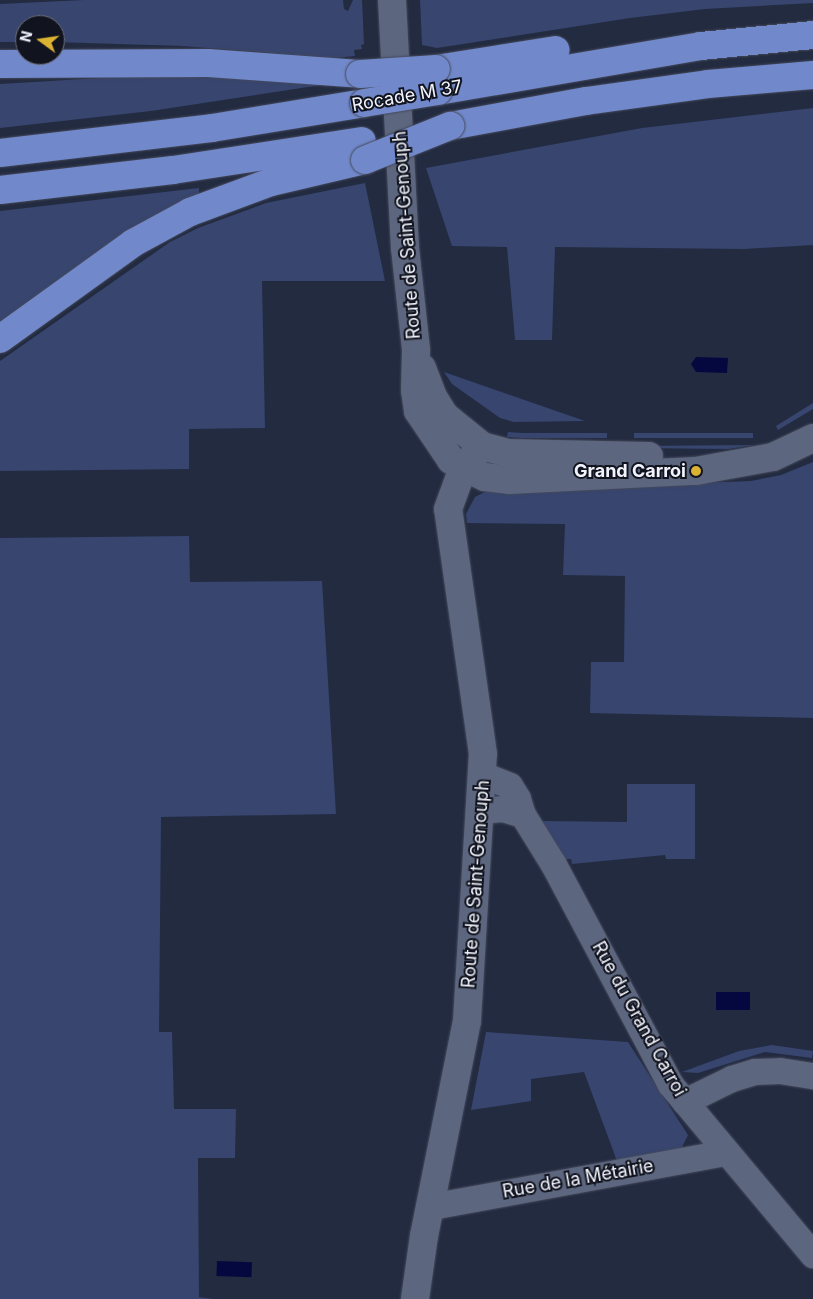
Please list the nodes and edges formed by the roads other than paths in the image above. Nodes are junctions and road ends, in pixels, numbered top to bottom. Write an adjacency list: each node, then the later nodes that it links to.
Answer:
1 (392, 0): 10 (street, Route de Saint-Genouph)
2 (813, 35): 5 (highway, Rocade M 37)
3 (0, 64): 5 (highway, bridge)
4 (813, 75): 6 (highway, Rocade M 37, bridge)
5 (437, 80): 7 (highway, Rocade M 37, bridge)
6 (364, 150): 8 (highway, Rocade M 37); 9 (highway)
7 (0, 153)
8 (0, 190)
9 (0, 340)
10 (416, 350): 12 (street, Route de Saint-Genouph); 14 (street, Route de Saint-Genouph)
11 (813, 438): 13 (street)
12 (482, 446): 13 (street); 14 (street, Route de Saint-Genouph)
13 (732, 463): 14 (street)
14 (463, 468): 15 (street, Route de Saint-Genouph)
15 (483, 775): 16 (street, Route de Saint-Genouph); 17 (street, Rue du Grand Carroi)
16 (481, 811): 17 (street); 21 (street, Route de Saint-Genouph)
17 (523, 815): 19 (street, Rue du Grand Carroi)
18 (813, 1076): 19 (street)
19 (685, 1102): 20 (street, Rue du Grand Carroi)
20 (725, 1153): 21 (street, Rue de la Métairie); 22 (street, Rue du Grand Carroi)
21 (431, 1207): 23 (street, Route de Saint-Genouph)
22 (813, 1255)
23 (415, 1299)

